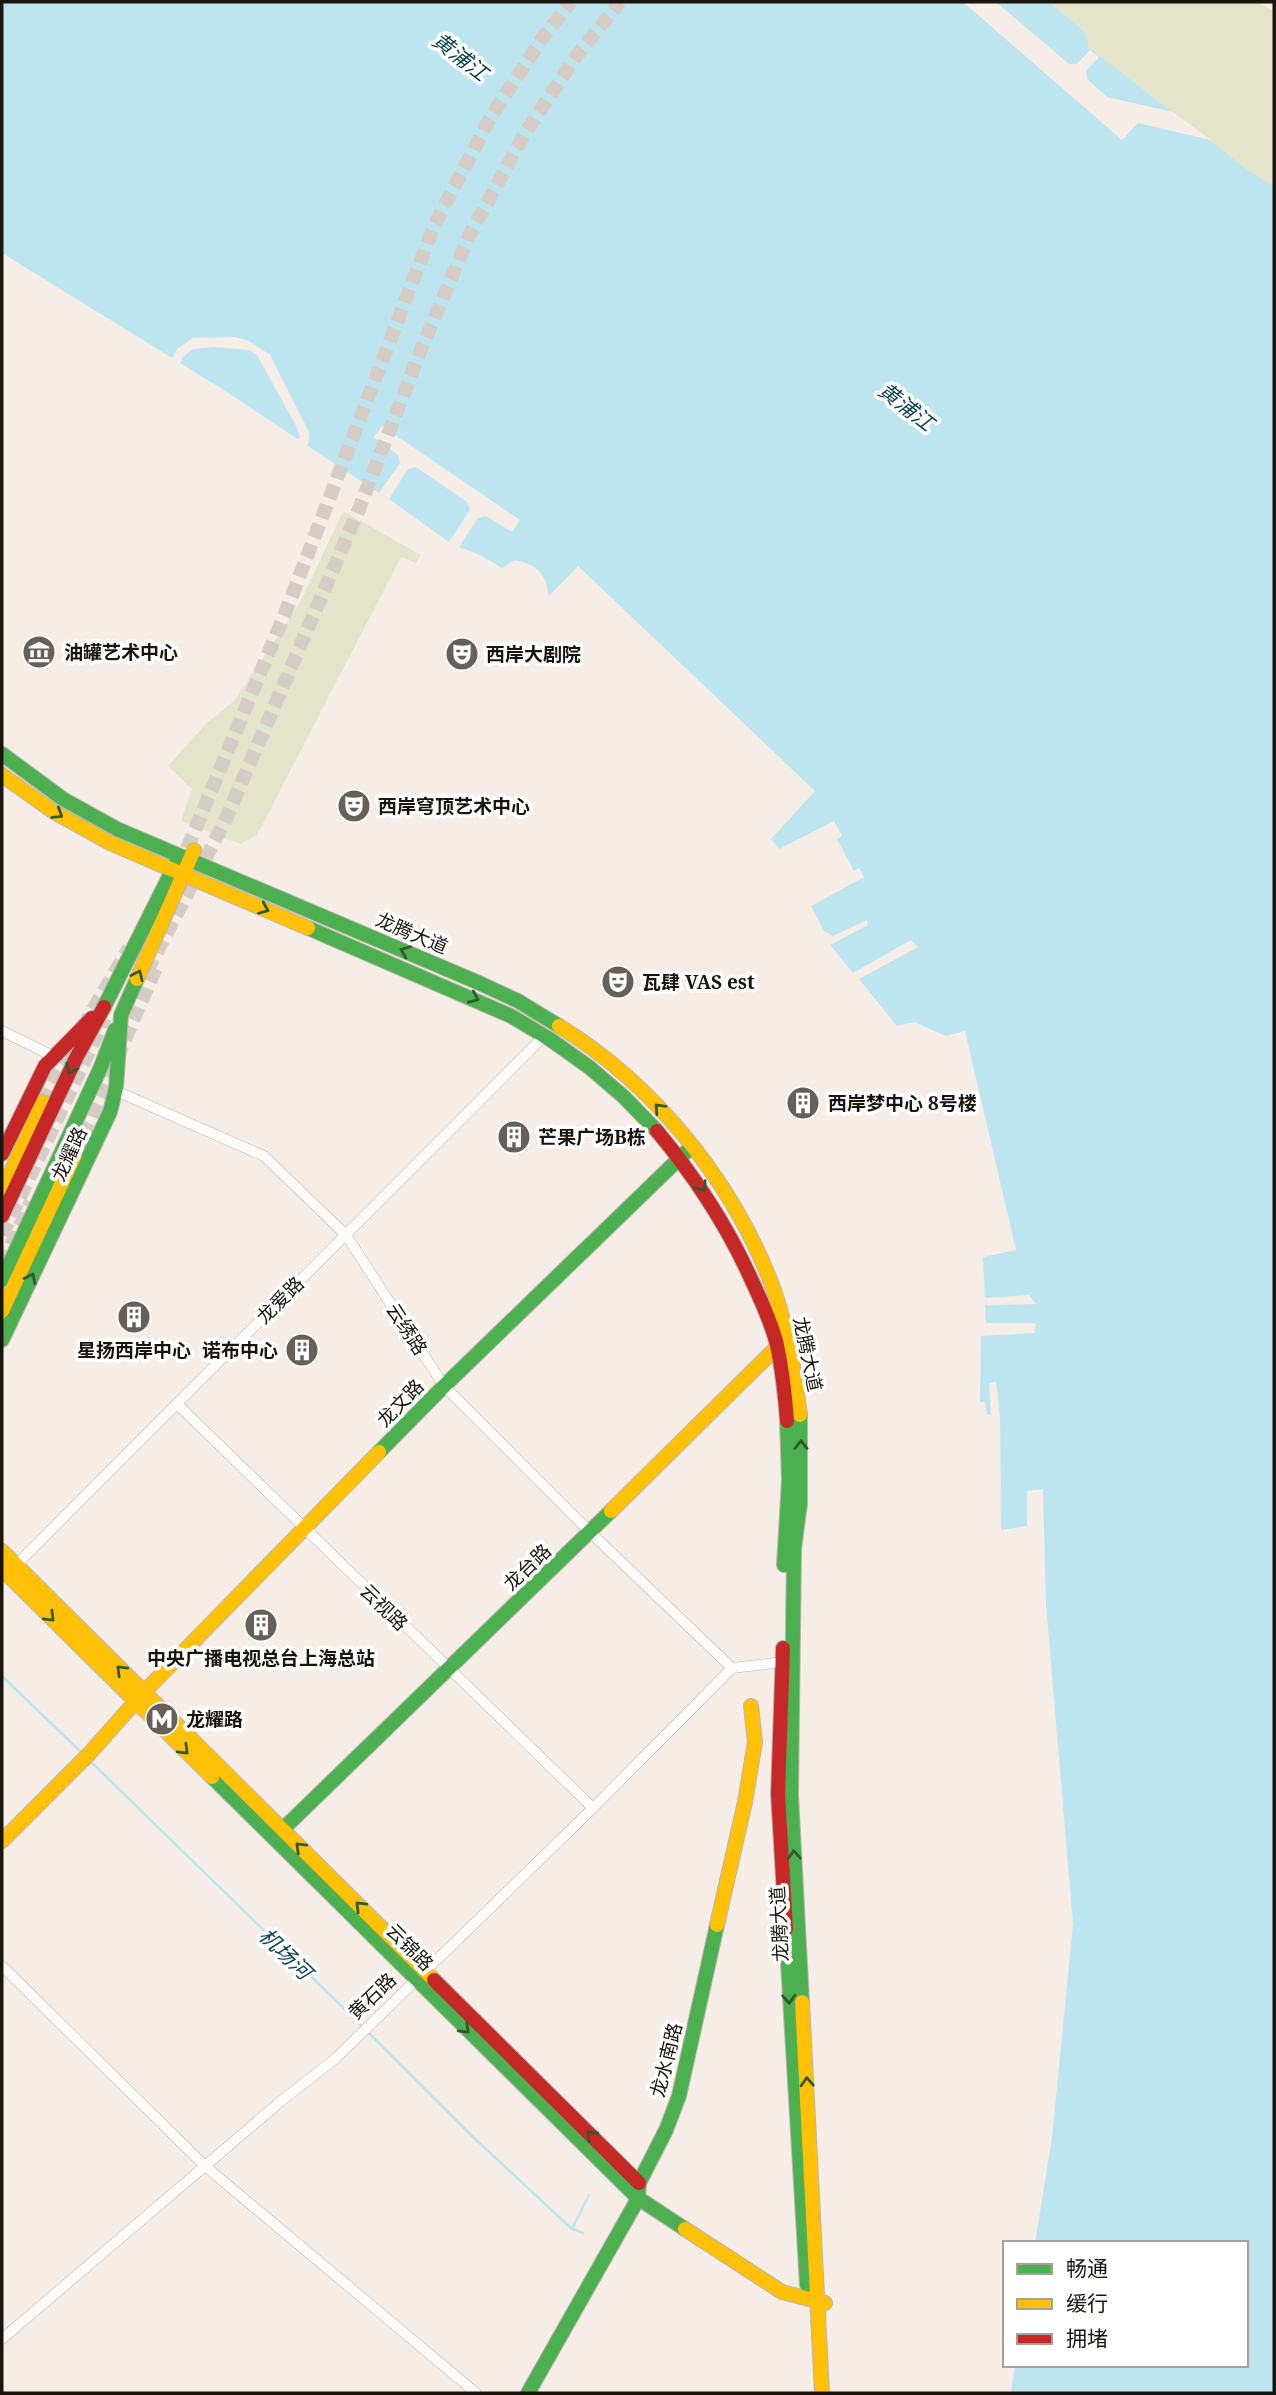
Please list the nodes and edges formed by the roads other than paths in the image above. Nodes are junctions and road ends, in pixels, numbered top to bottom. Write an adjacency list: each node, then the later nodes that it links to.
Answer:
1 (2, 754): 3 (main road, 龙腾大道)
2 (2, 775): 4 (main road, 龙腾大道, one-way to 4)
3 (188, 855): 4 (main road, 龙耀路); 12 (main road, 龙腾大道, one-way to 3)
4 (178, 872): 5 (main road, 龙耀路); 6 (main road, 龙耀路, one-way to 4); 8 (main road, 龙腾大道, one-way to 8)
5 (121, 976): 9 (main road, 龙耀路); 17 (main road, 龙耀路, one-way to 17)
6 (121, 1015): 10 (main road, 龙耀路); 19 (main road, 龙耀路)
7 (2, 1031): 9 (street)
8 (545, 1035): 15 (main road, 龙腾大道); 18 (street, 龙爱路)
9 (53, 1056): 13 (main road, 龙耀路)
10 (117, 1091): 18 (street, 云绣路); 22 (main road, 龙耀路, one-way to 10)
11 (43, 1102): 16 (main road)
12 (697, 1144): 15 (main road, 龙文路); 21 (main road, 龙腾大道)
13 (2, 1154)
14 (75, 1155): 20 (main road)
15 (681, 1156): 21 (main road, 龙腾大道, one-way to 21); 23 (main road, 龙文路)
16 (2, 1191)
17 (2, 1216)
18 (346, 1235): 23 (street, 云绣路); 24 (street, 龙爱路)
19 (2, 1280)
20 (2, 1311)
21 (786, 1337): 26 (main road, 龙台路); 29 (main road, 龙腾大道)
22 (2, 1340)
23 (444, 1386): 25 (main road, 龙文路); 26 (street, 云绣路)
24 (177, 1404): 25 (street, 云视路); 28 (street, 龙爱路)
25 (304, 1529): 31 (street, 云视路); 32 (main road, 龙文路)
26 (590, 1532): 30 (street, 云绣路); 31 (main road, 龙台路)
27 (2, 1551): 28 (main road, 云锦路)
28 (9, 1567): 32 (main road, 云锦路)
29 (787, 1661): 30 (street); 41 (main road, 龙腾大道)
30 (732, 1668): 34 (street, 黄石路)
31 (449, 1669): 34 (street, 云视路); 35 (main road, 龙台路)
32 (140, 1697): 35 (main road, 云锦路); 36 (main road, 龙文路); 38 (main road, 云锦路, one-way to 38)
33 (751, 1706): 40 (main road, 龙水南路)
34 (593, 1808): 38 (street, 黄石路)
35 (282, 1830): 38 (main road, 云锦路, one-way to 35)
36 (2, 1841)
37 (2, 1966): 39 (street)
38 (421, 1976): 39 (street, 黄石路); 40 (main road, 云锦路)
39 (205, 2166): 42 (street, 黄石路); 43 (street)
40 (638, 2191): 41 (main road, 云锦路); 44 (main road, 龙水南路)
41 (817, 2301): 45 (main road, 龙腾大道); 46 (main road, 龙腾大道)
42 (2, 2339)
43 (476, 2393)
44 (528, 2393)
45 (813, 2393)
46 (822, 2393)

